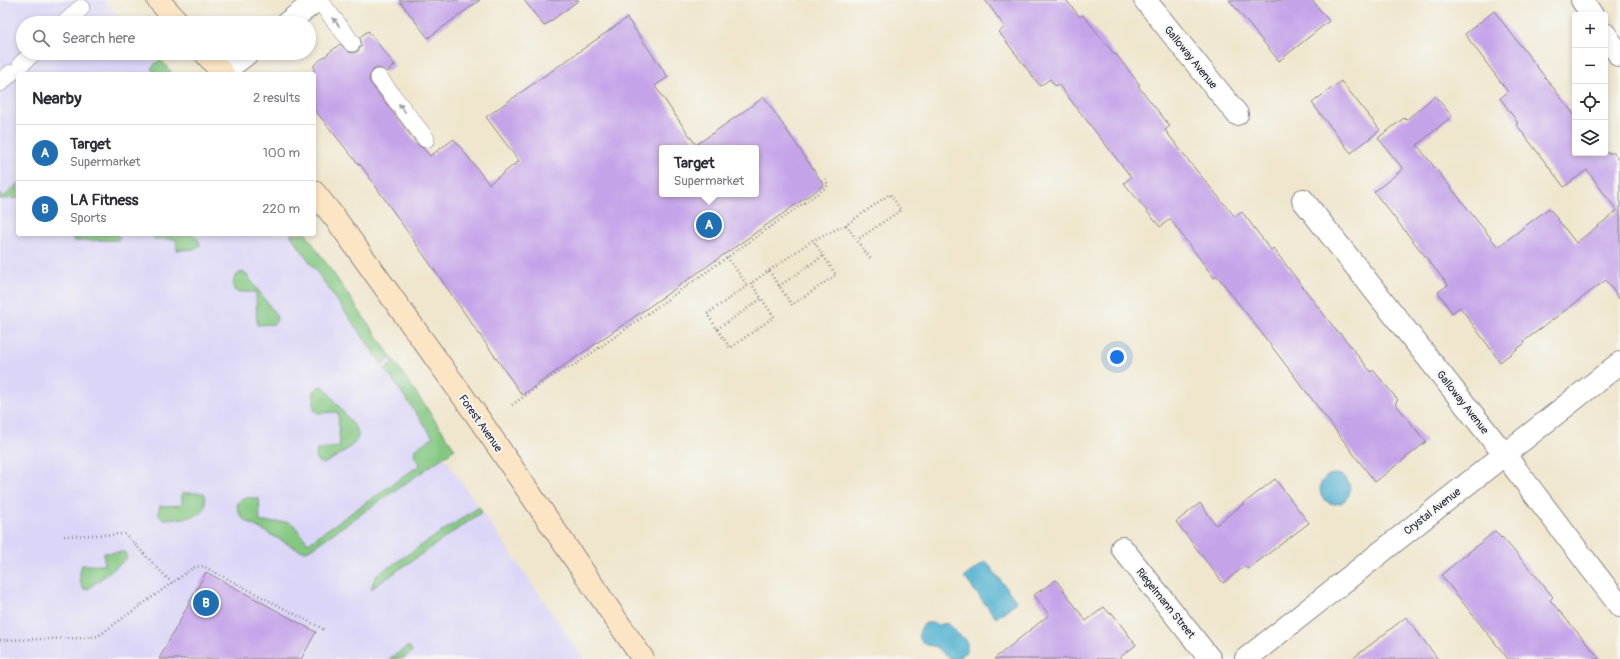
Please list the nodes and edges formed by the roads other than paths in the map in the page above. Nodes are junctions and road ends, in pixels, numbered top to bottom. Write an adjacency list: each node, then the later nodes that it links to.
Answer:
1 (158, 0): 8 (main road)
2 (318, 0): 9 (street); 11 (lane, one-way to 2)
3 (1144, 0): 18 (street, Galloway Avenue)
4 (1582, 0): 6 (street)
5 (82, 8): 7 (lane)
6 (1590, 12)
7 (73, 16)
8 (172, 16)
9 (296, 16)
10 (1608, 38): 12 (street)
11 (352, 43)
12 (1620, 56)
13 (211, 60): 15 (main road)
14 (239, 60): 16 (street)
15 (222, 72)
16 (224, 72)
17 (379, 78): 19 (lane, one-way to 17)
18 (1237, 114)
19 (426, 139)
20 (316, 194): 26 (main road, Forest Avenue)
21 (1303, 200): 23 (street, Galloway Avenue)
22 (1620, 363): 23 (street, Crystal Avenue)
23 (1504, 454): 25 (street, Galloway Avenue); 28 (street, Crystal Avenue)
24 (1122, 548): 27 (street, Riegelmann Street)
25 (1620, 606)
26 (643, 659)
27 (1210, 659)
28 (1246, 659)

